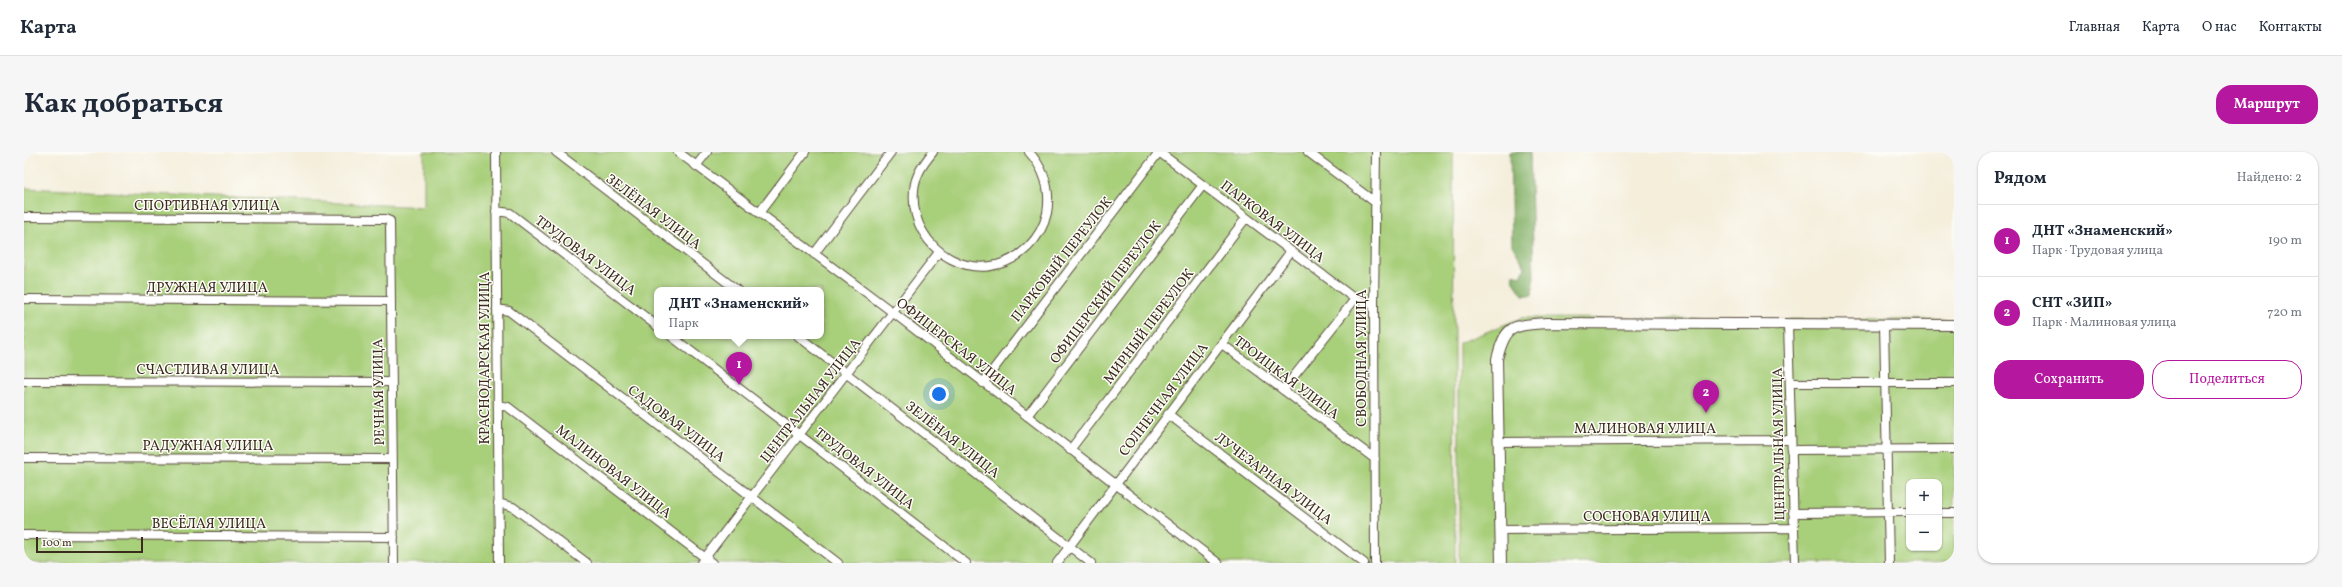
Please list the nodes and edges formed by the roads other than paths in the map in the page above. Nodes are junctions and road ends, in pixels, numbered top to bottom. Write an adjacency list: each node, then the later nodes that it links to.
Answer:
1 (496, 152): 15 (street, КРАСНОДАРСКАЯ УЛИЦА)
2 (556, 152): 23 (street, ЗЕЛЁНАЯ УЛИЦА)
3 (678, 152): 12 (street, ОФИЦЕРСКАЯ УЛИЦА)
4 (707, 152): 12 (street)
5 (806, 152): 16 (street)
6 (891, 152): 22 (street)
7 (933, 152): 20 (street)
8 (1029, 152): 20 (street)
9 (1159, 152): 13 (street, ПАРКОВАЯ УЛИЦА); 40 (street, ПАРКОВЫЙ ПЕРЕУЛОК)
10 (1308, 152): 14 (street)
11 (1376, 152): 14 (street, СВОБОДНАЯ УЛИЦА)
12 (696, 166): 16 (street, ОФИЦЕРСКАЯ УЛИЦА)
13 (1203, 185): 18 (street, ПАРКОВАЯ УЛИЦА); 47 (street, ОФИЦЕРСКИЙ ПЕРЕУЛОК)
14 (1376, 203): 27 (street, СВОБОДНАЯ УЛИЦА)
15 (496, 211): 28 (street, КРАСНОДАРСКАЯ УЛИЦА); 30 (street, ТРУДОВАЯ УЛИЦА)
16 (759, 213): 22 (street, ОФИЦЕРСКАЯ УЛИЦА)
17 (24, 217): 19 (street, СПОРТИВНАЯ УЛИЦА)
18 (1246, 218): 21 (street, ПАРКОВАЯ УЛИЦА); 53 (street, МИРНЫЙ ПЕРЕУЛОК)
19 (390, 221): 26 (street, РЕЧНАЯ УЛИЦА)
20 (939, 252): 29 (street, ЦЕНТРАЛЬНАЯ УЛИЦА)
21 (1291, 252): 24 (street, ПАРКОВАЯ УЛИЦА); 36 (street, СОЛНЕЧНАЯ УЛИЦА)
22 (814, 254): 29 (street, ОФИЦЕРСКАЯ УЛИЦА)
23 (733, 287)
24 (1355, 298): 27 (street, ПАРКОВАЯ УЛИЦА); 44 (street)
25 (24, 299): 26 (street, ДРУЖНАЯ УЛИЦА)
26 (390, 301): 39 (street, РЕЧНАЯ УЛИЦА)
27 (1374, 305): 57 (street, СВОБОДНАЯ УЛИЦА)
28 (497, 309): 45 (street, КРАСНОДАРСКАЯ УЛИЦА); 59 (street, САДОВАЯ УЛИЦА)
29 (892, 313): 37 (street, ЦЕНТРАЛЬНАЯ УЛИЦА); 40 (street, ОФИЦЕРСКАЯ УЛИЦА)
30 (654, 324)
31 (1788, 324): 32 (street); 41 (street, ЦЕНТРАЛЬНАЯ УЛИЦА); 50 (street)
32 (1884, 325): 33 (street); 42 (street)
33 (1954, 325)
34 (675, 339): 48 (street, ТРУДОВАЯ УЛИЦА)
35 (802, 339): 37 (street, ЗЕЛЁНАЯ УЛИЦА)
36 (1222, 344): 44 (street, ТРОИЦКАЯ УЛИЦА); 46 (street, СОЛНЕЧНАЯ УЛИЦА)
37 (848, 374): 48 (street, ЦЕНТРАЛЬНАЯ УЛИЦА); 70 (street, ЗЕЛЁНАЯ УЛИЦА)
38 (24, 382): 39 (street, СЧАСТЛИВАЯ УЛИЦА)
39 (391, 382): 56 (street, РЕЧНАЯ УЛИЦА)
40 (983, 382): 47 (street, ОФИЦЕРСКАЯ УЛИЦА)
41 (1791, 383): 42 (street); 49 (street, ЦЕНТРАЛЬНАЯ УЛИЦА)
42 (1886, 383): 43 (street); 51 (street)
43 (1954, 383)
44 (1283, 390): 57 (street, ТРОИЦКАЯ УЛИЦА)
45 (498, 405): 60 (street, КРАСНОДАРСКАЯ УЛИЦА); 71 (street, МАЛИНОВАЯ УЛИЦА)
46 (1168, 414): 58 (street, СОЛНЕЧНАЯ УЛИЦА); 80 (street, ЛУЧЕЗАРНАЯ УЛИЦА)
47 (1027, 416): 53 (street, ОФИЦЕРСКАЯ УЛИЦА)
48 (799, 434): 59 (street, ЦЕНТРАЛЬНАЯ УЛИЦА); 76 (street, ТРУДОВАЯ УЛИЦА)
49 (1791, 440): 50 (street, МАЛИНОВАЯ УЛИЦА); 54 (street, ЦЕНТРАЛЬНАЯ УЛИЦА)
50 (1499, 442): 67 (street)
51 (1886, 449): 52 (street); 54 (street); 61 (street)
52 (1954, 449)
53 (1070, 450): 58 (street, ОФИЦЕРСКАЯ УЛИЦА)
54 (1791, 450): 63 (street, ЦЕНТРАЛЬНАЯ УЛИЦА)
55 (24, 458): 56 (street, РАДУЖНАЯ УЛИЦА)
56 (392, 459): 69 (street, РЕЧНАЯ УЛИЦА)
57 (1375, 459): 81 (street, СВОБОДНАЯ УЛИЦА)
58 (1115, 484): 70 (street, СОЛНЕЧНАЯ УЛИЦА); 79 (street, ОФИЦЕРСКАЯ УЛИЦА)
59 (753, 497): 71 (street, ЦЕНТРАЛЬНАЯ УЛИЦА); 75 (street, САДОВАЯ УЛИЦА)
60 (498, 503): 73 (street, КРАСНОДАРСКАЯ УЛИЦА); 74 (street)
61 (1888, 512): 62 (street); 63 (street); 84 (street)
62 (1906, 512)
63 (1793, 513): 66 (street, ЦЕНТРАЛЬНАЯ УЛИЦА)
64 (1942, 513): 65 (street)
65 (1954, 513)
66 (1793, 528): 67 (street, СОСНОВАЯ УЛИЦА); 83 (street, ЦЕНТРАЛЬНАЯ УЛИЦА)
67 (1500, 530): 82 (street)
68 (24, 535): 69 (street, ВЕСЁЛАЯ УЛИЦА)
69 (394, 537): 72 (street, РЕЧНАЯ УЛИЦА)
70 (1069, 546): 77 (street, СОЛНЕЧНАЯ УЛИЦА); 78 (street, ЗЕЛЁНАЯ УЛИЦА)
71 (706, 561)
72 (394, 563)
73 (499, 563)
74 (587, 563)
75 (838, 563)
76 (966, 563)
77 (1057, 563)
78 (1091, 563)
79 (1218, 563)
80 (1364, 563)
81 (1375, 563)
82 (1501, 563)
83 (1794, 563)
84 (1889, 563)

